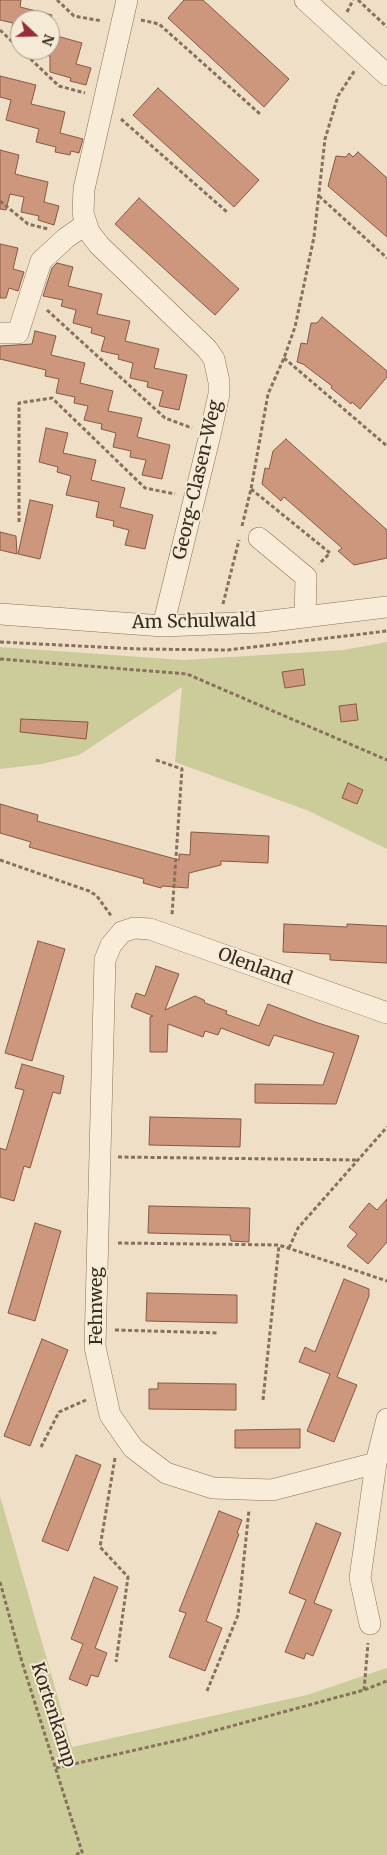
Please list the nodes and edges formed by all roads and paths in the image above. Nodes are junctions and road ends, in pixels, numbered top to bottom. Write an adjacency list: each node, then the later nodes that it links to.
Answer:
1 (57, 0): 4 (path)
2 (305, 0): 8 (street)
3 (358, 0): 5 (path)
4 (124, 14): 11 (street, Georg-Clasen-Weg); 12 (path)
5 (387, 27)
6 (0, 30): 7 (path)
7 (10, 40)
8 (365, 56): 10 (street); 13 (path)
9 (31, 60): 11 (path)
10 (387, 76)
11 (103, 106): 15 (path); 16 (street, Georg-Clasen-Weg)
12 (260, 114)
13 (319, 196): 17 (path); 20 (path)
14 (0, 201): 16 (path)
15 (227, 212)
16 (79, 229): 19 (street); 21 (street, Georg-Clasen-Weg)
17 (387, 258)
18 (45, 307): 21 (path)
19 (0, 332)
20 (284, 358): 22 (path); 23 (path)
21 (210, 435): 24 (street, Georg-Clasen-Weg)
22 (387, 446)
23 (251, 489): 26 (path); 27 (path)
24 (195, 497): 25 (path); 32 (street, Georg-Clasen-Weg)
25 (19, 522)
26 (247, 534): 27 (street); 31 (path)
27 (306, 577): 30 (street)
28 (387, 608): 30 (street, Am Schulwald)
29 (0, 614): 32 (street, Am Schulwald)
30 (305, 617): 31 (street, Am Schulwald)
31 (217, 625): 32 (street, Am Schulwald)
32 (163, 626)
33 (0, 659): 35 (path)
34 (156, 760): 38 (path)
35 (387, 760)
36 (0, 860): 37 (path)
37 (122, 932): 38 (street, Olenland); 41 (street, Fehnweg)
38 (171, 936): 39 (street, Olenland)
39 (387, 1013)
40 (387, 1127): 42 (path)
41 (99, 1156): 42 (path); 43 (street, Fehnweg)
42 (358, 1160): 45 (path)
43 (97, 1242): 44 (path); 47 (street, Fehnweg)
44 (279, 1245): 45 (path); 50 (path)
45 (289, 1248): 46 (path)
46 (387, 1282)
47 (96, 1330): 48 (path); 49 (street, Fehnweg)
48 (220, 1333)
49 (105, 1392): 52 (street, Fehnweg); 53 (path)
50 (263, 1400)
51 (387, 1419): 54 (street)
52 (120, 1430): 55 (street, Fehnweg); 58 (path)
53 (40, 1447)
54 (376, 1463): 55 (street, Fehnweg); 57 (street)
55 (251, 1489): 61 (path)
56 (0, 1582): 62 (path, Kortenkamp)
57 (370, 1624): 60 (path)
58 (116, 1662)
59 (387, 1681): 60 (path)
60 (364, 1690): 62 (path)
61 (206, 1691)
62 (56, 1768): 63 (path, Kortenkamp)
63 (83, 1853): 64 (path)
64 (76, 1855)

